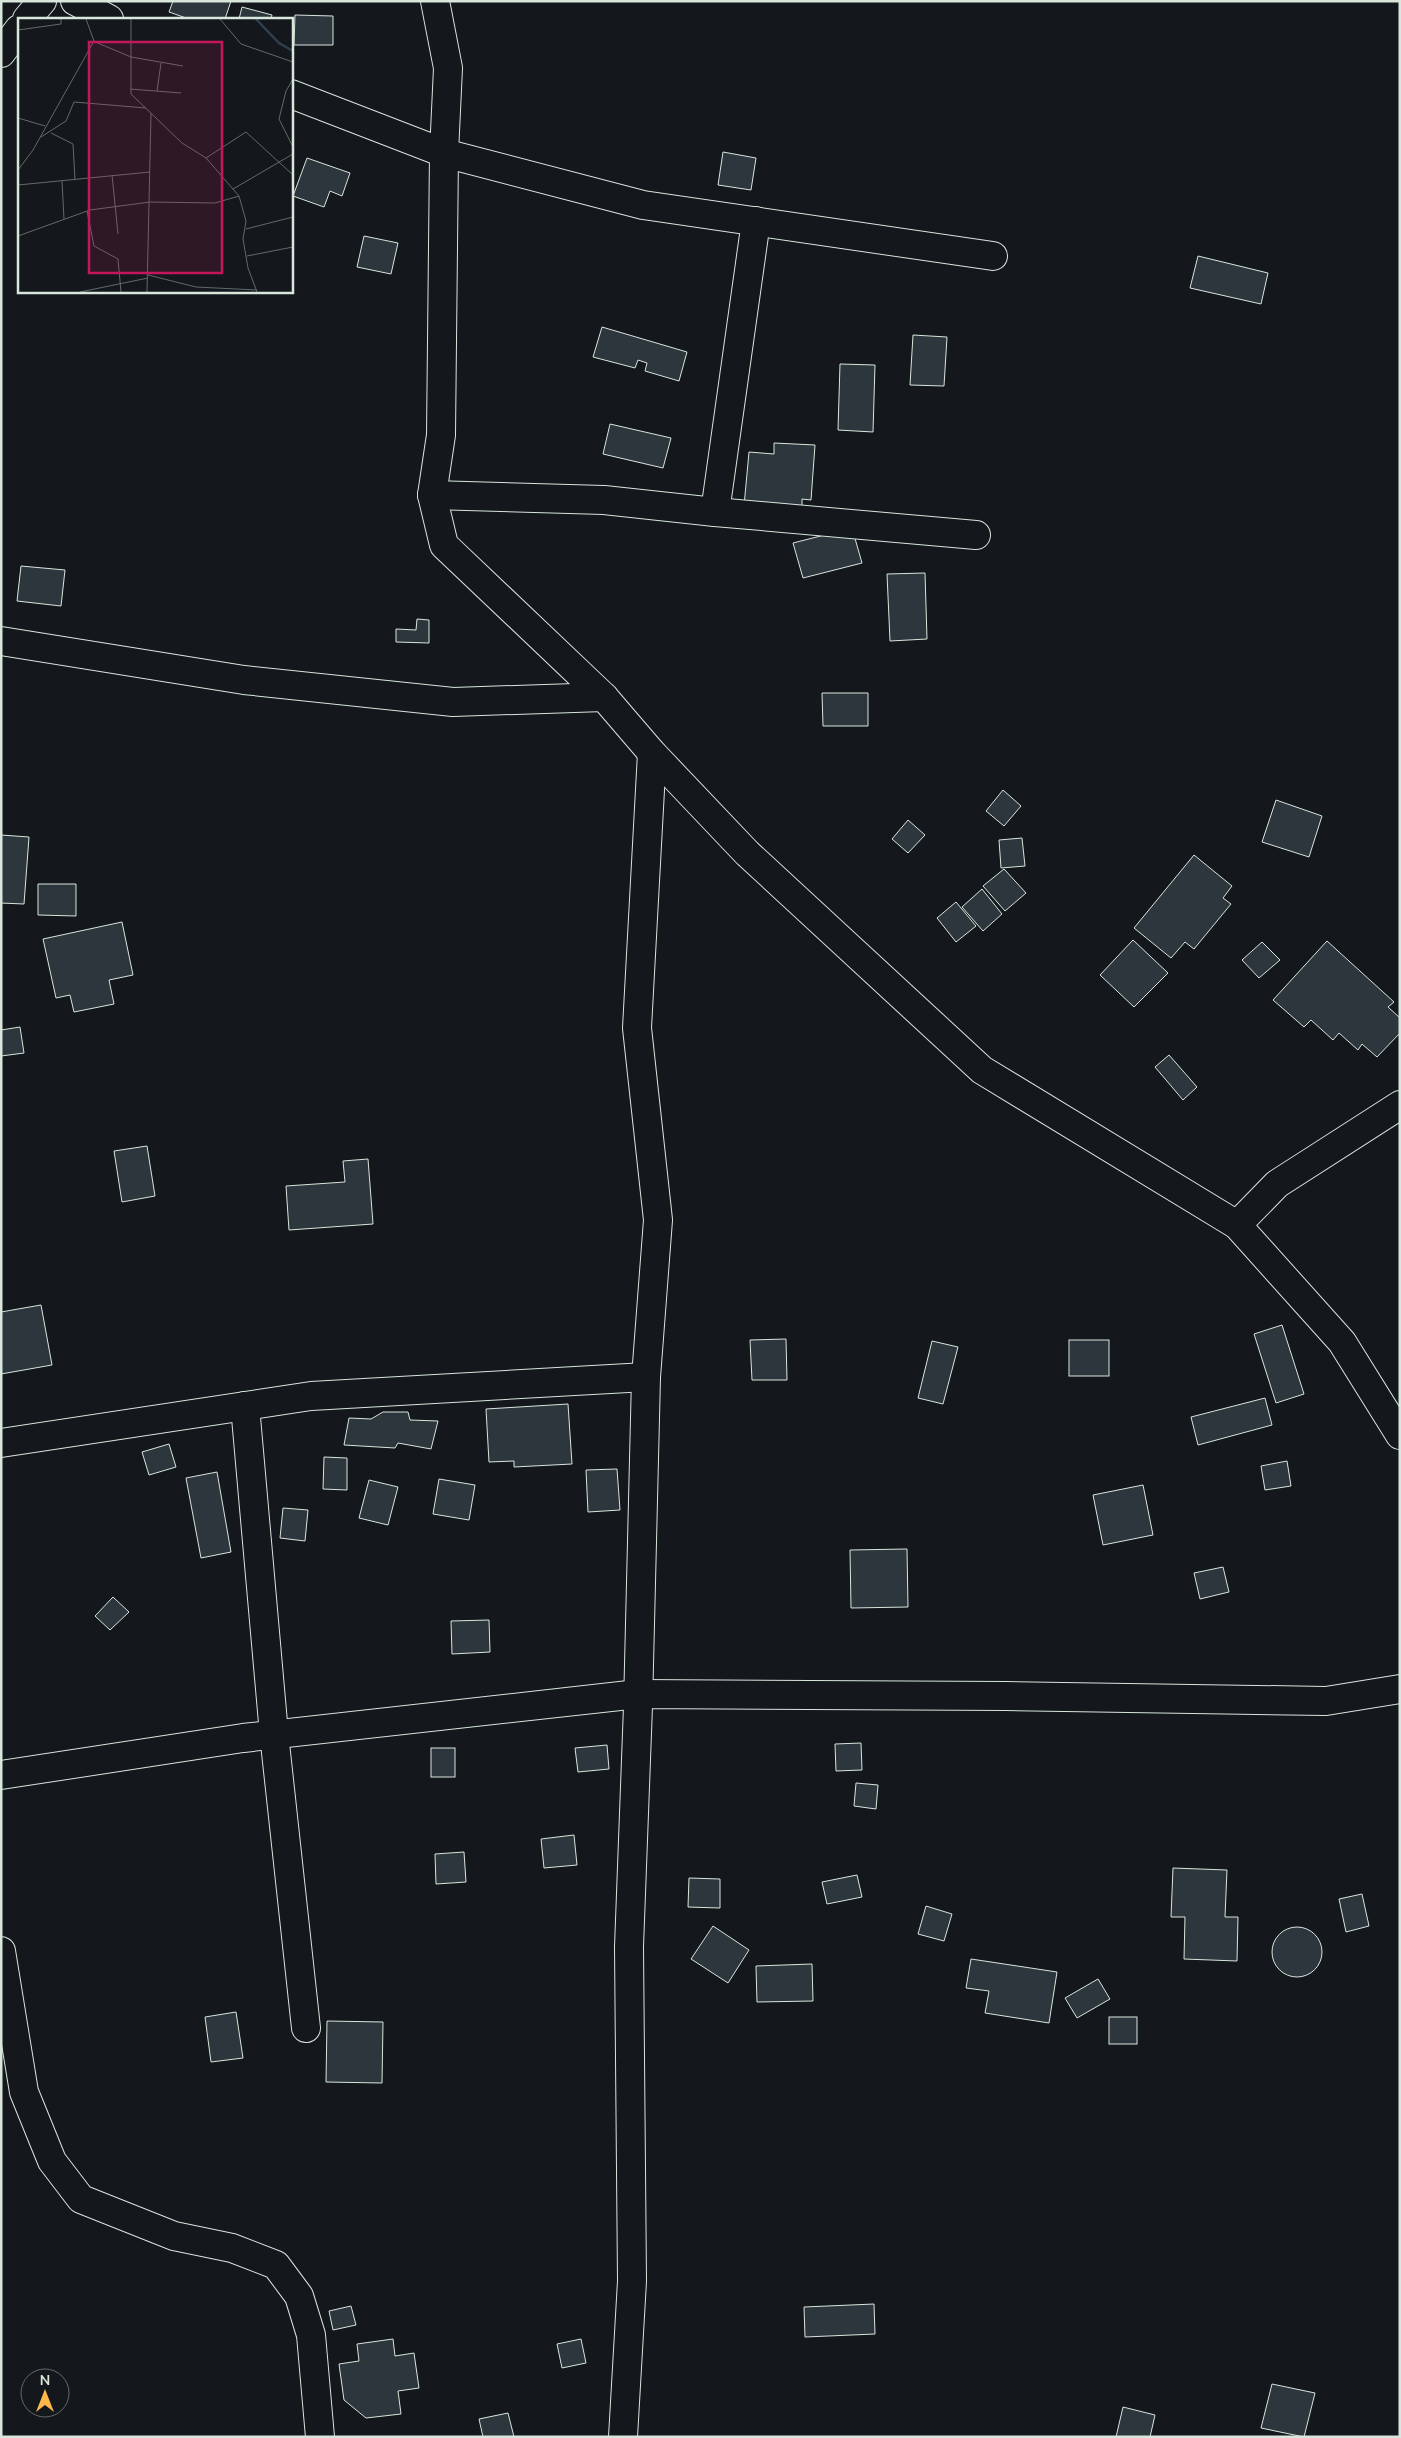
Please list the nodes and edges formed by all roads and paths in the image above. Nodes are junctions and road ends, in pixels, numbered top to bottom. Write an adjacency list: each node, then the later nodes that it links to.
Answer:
1 (42, 1): 4 (street)
2 (75, 1): 5 (street)
3 (435, 1): 9 (street)
4 (28, 18)
5 (107, 18)
6 (18, 30): 7 (street)
7 (1, 53)
8 (292, 94): 9 (street)
9 (444, 153): 10 (street); 12 (street)
10 (756, 221): 11 (street); 13 (street)
11 (993, 256)
12 (432, 496): 13 (street); 16 (street)
13 (715, 512): 14 (street)
14 (976, 535)
15 (1, 641): 16 (street)
16 (604, 697): 17 (street)
17 (652, 753): 19 (street); 20 (street)
18 (1400, 1105): 19 (street)
19 (1237, 1225): 22 (street)
20 (646, 1377): 21 (street); 25 (street)
21 (245, 1406): 23 (street); 26 (street)
22 (1400, 1435)
23 (1, 1443)
24 (1400, 1689): 25 (street)
25 (638, 1694): 26 (street); 31 (street)
26 (274, 1734): 27 (street); 29 (street)
27 (1, 1774)
28 (1, 1951): 30 (street)
29 (306, 2028)
30 (320, 2437)
31 (624, 2437)

